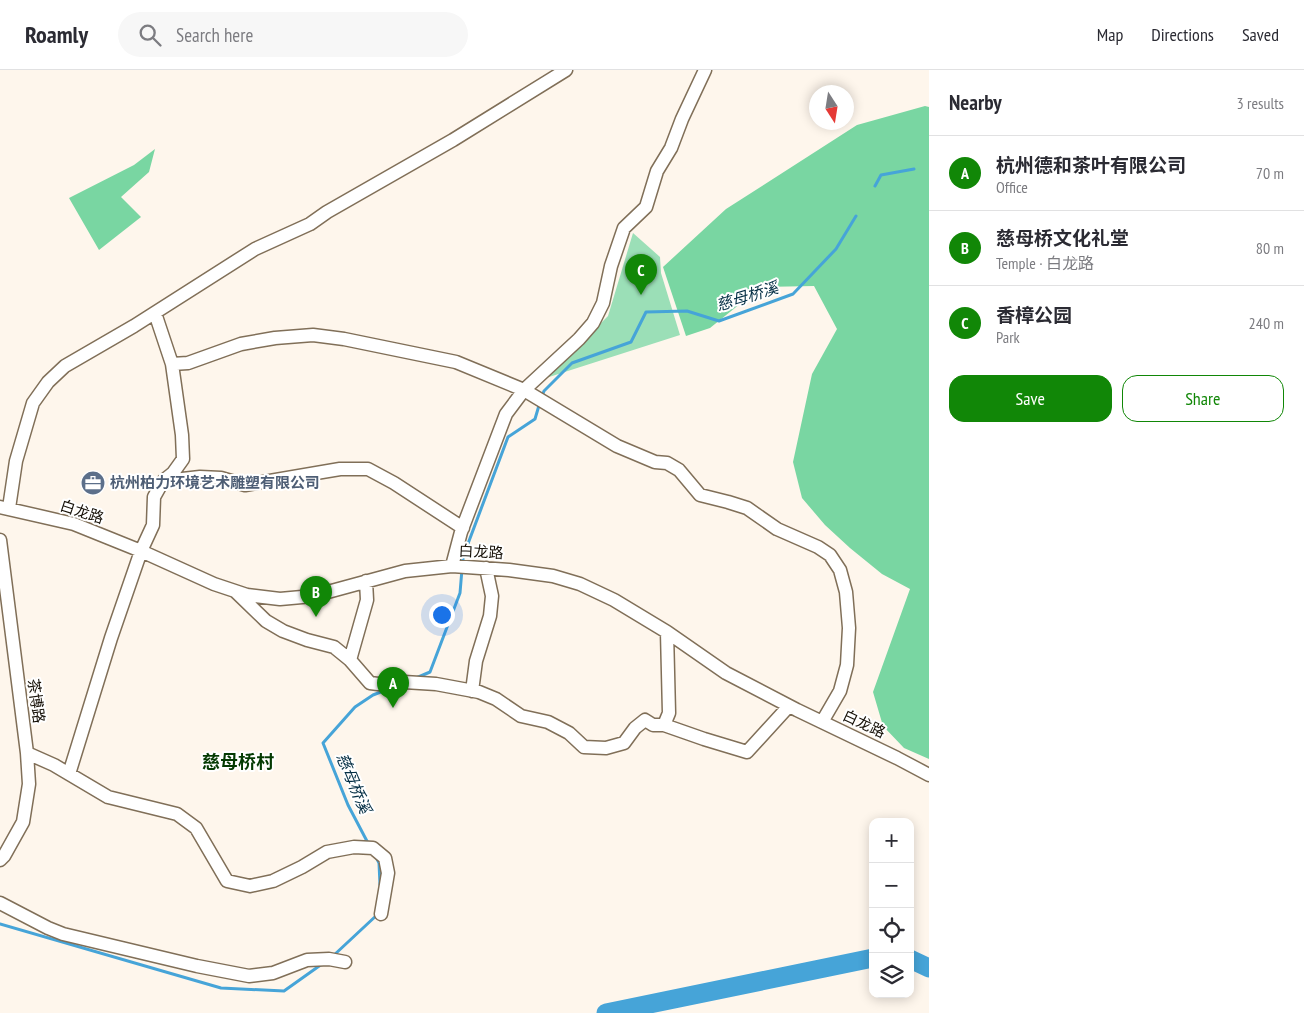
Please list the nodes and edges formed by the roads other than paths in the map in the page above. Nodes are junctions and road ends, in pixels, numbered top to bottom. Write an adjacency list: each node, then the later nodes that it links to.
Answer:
1 (566, 70): 3 (street)
2 (705, 70): 5 (street)
3 (155, 313): 4 (street); 7 (street)
4 (172, 364): 5 (street); 6 (street)
5 (524, 390): 8 (street); 19 (street)
6 (163, 481): 8 (street); 10 (street)
7 (5, 507): 10 (street, 白龙路)
8 (463, 528): 11 (street)
9 (0, 540): 21 (street, 茶博路)
10 (141, 551): 14 (street, 白龙路); 22 (street)
11 (452, 566): 12 (street, 白龙路); 13 (street, 白龙路)
12 (486, 568): 15 (street, 白龙路); 17 (street)
13 (366, 582): 14 (street, 白龙路); 16 (street)
14 (235, 591): 16 (street)
15 (667, 632): 18 (street, 白龙路); 20 (street)
16 (350, 660): 17 (street)
17 (472, 691): 20 (street)
18 (789, 706): 19 (street, 白龙路); 20 (street)
19 (822, 722): 23 (street, 白龙路)
20 (664, 725)
21 (27, 753): 22 (street); 24 (street, 茶博路)
22 (69, 774): 26 (street)
23 (929, 775)
24 (0, 860)
25 (0, 902): 27 (street)
26 (381, 914)
27 (345, 962)

